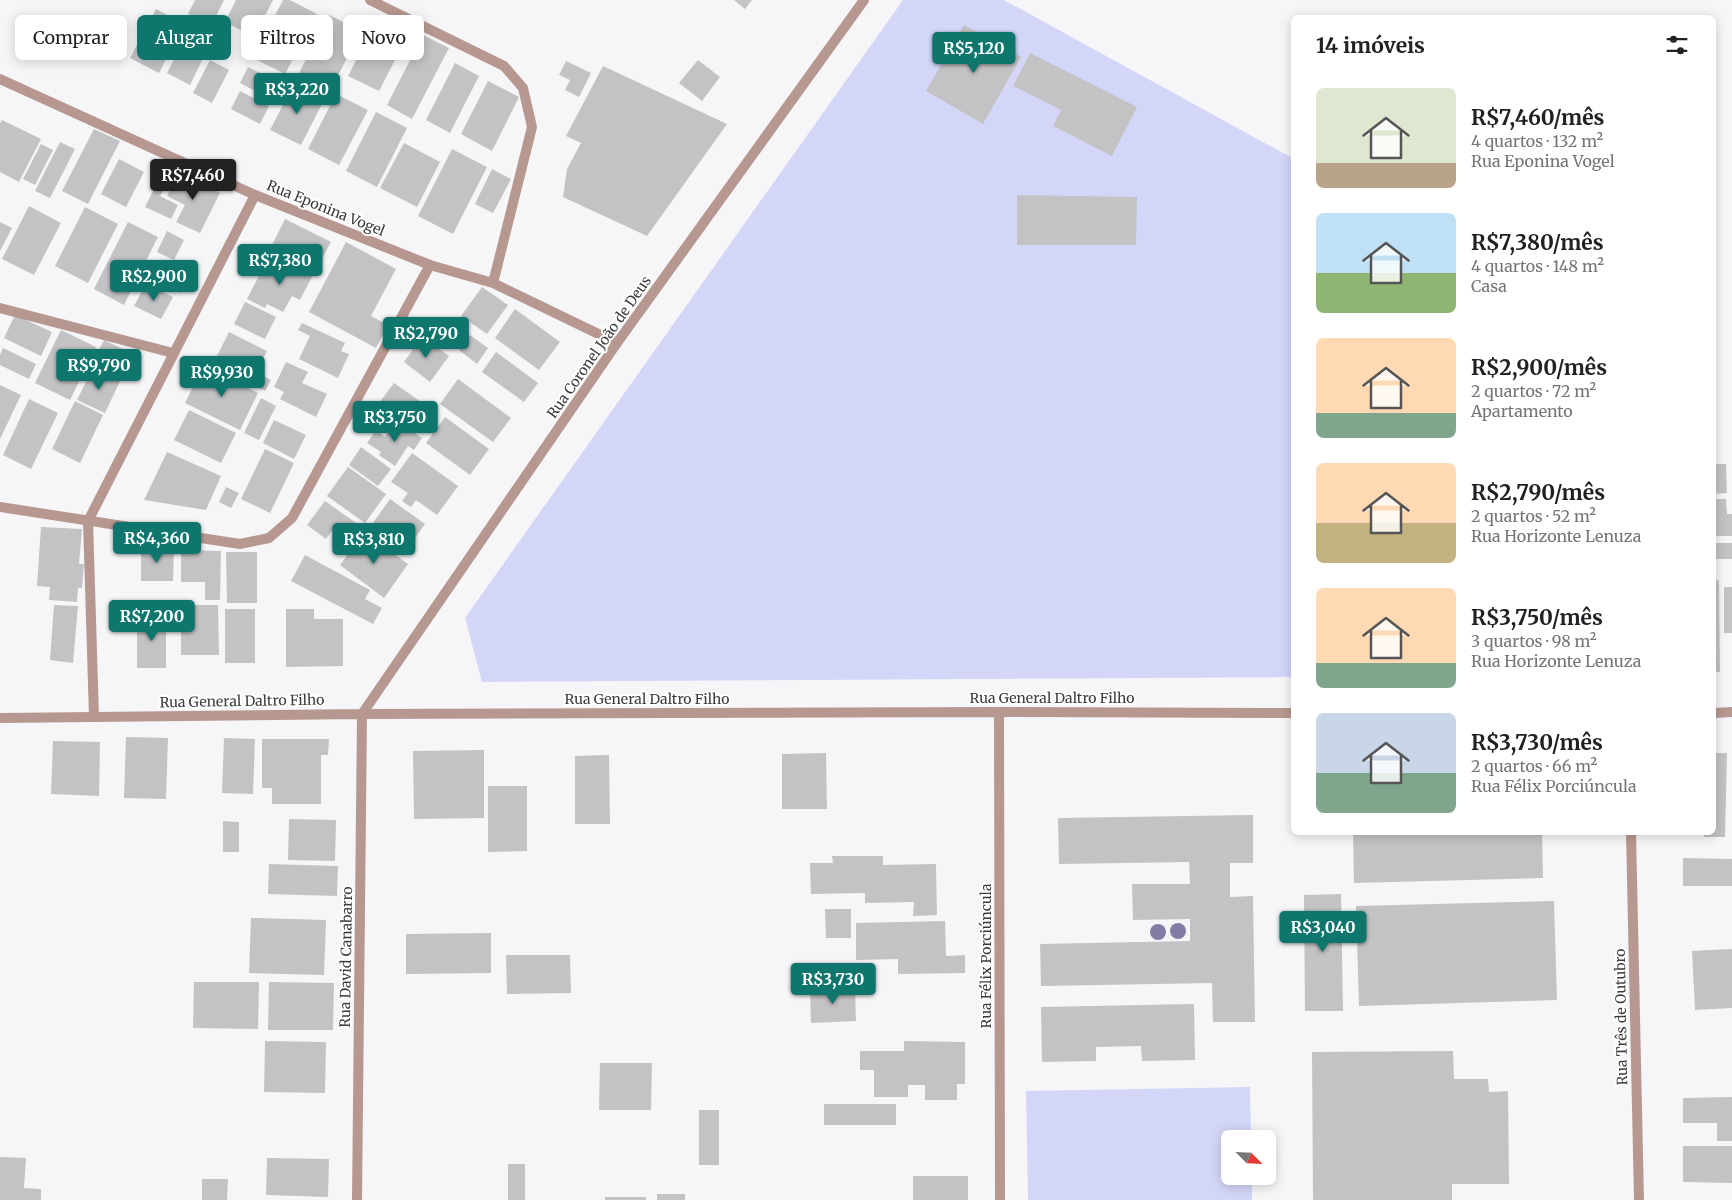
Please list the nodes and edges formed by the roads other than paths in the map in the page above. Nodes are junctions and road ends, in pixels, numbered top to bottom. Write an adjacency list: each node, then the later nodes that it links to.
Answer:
1 (370, 0): 6 (street)
2 (864, 0): 8 (street, Rua Coronel João de Deus)
3 (0, 79): 4 (street, Rua Eponina Vogel)
4 (255, 195): 5 (street, Rua Eponina Vogel); 9 (street)
5 (430, 265): 6 (street, Rua Eponina Vogel); 11 (street)
6 (493, 283): 8 (street, Rua Eponina Vogel)
7 (0, 308): 9 (street)
8 (617, 343): 16 (street, Rua Coronel João de Deus)
9 (174, 353): 11 (street)
10 (0, 507): 11 (street)
11 (88, 521): 17 (street)
12 (999, 712): 14 (street, Rua General Daltro Filho); 16 (street, Rua General Daltro Filho); 21 (street, Rua Félix Porciúncula)
13 (1732, 712): 15 (street)
14 (1291, 713)
15 (1716, 713)
16 (362, 714): 17 (street, Rua General Daltro Filho); 20 (street, Rua David Canabarro)
17 (94, 717): 18 (street, Rua General Daltro Filho)
18 (0, 718)
19 (1631, 835): 22 (street, Rua Três de Outubro)
20 (357, 1200)
21 (1000, 1200)
22 (1639, 1200)

